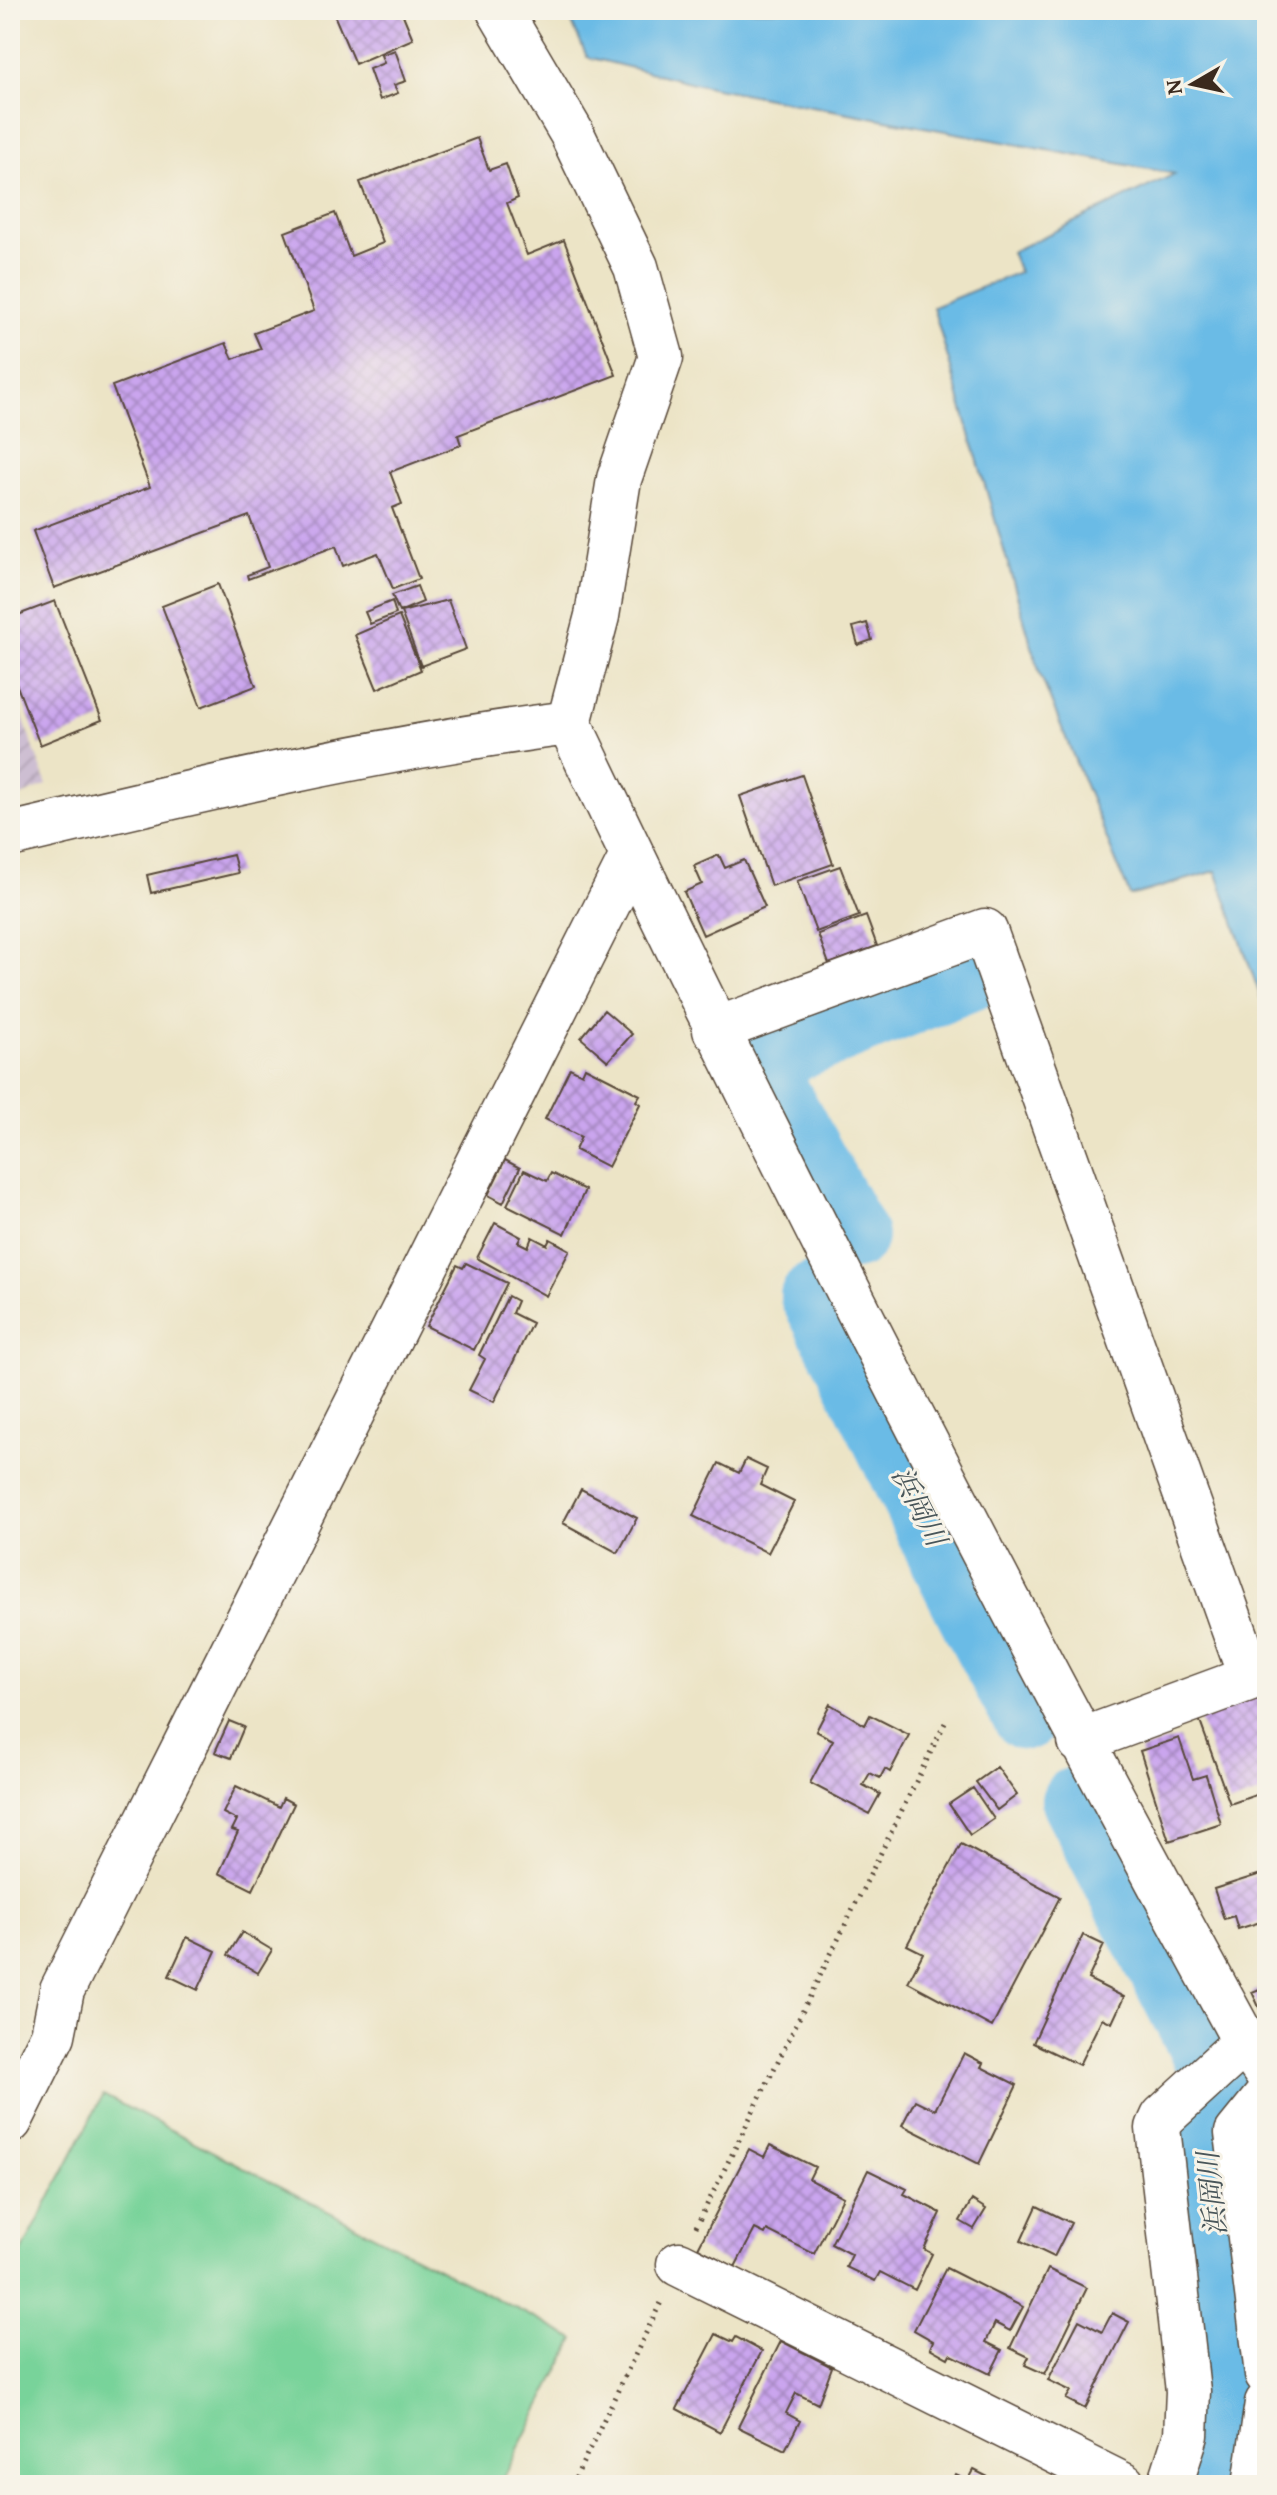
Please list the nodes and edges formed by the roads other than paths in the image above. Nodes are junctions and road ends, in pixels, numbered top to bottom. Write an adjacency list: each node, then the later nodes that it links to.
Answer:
1 (499, 10): 2 (street)
2 (569, 723): 3 (street); 4 (street)
3 (10, 835)
4 (632, 856): 5 (street); 10 (street)
5 (715, 1030): 6 (street); 7 (street)
6 (1259, 1675): 7 (street)
7 (1080, 1741): 8 (street)
8 (1256, 2058): 16 (street)
9 (1267, 2096): 12 (street)
10 (10, 2121)
11 (679, 2264): 15 (street)
12 (1267, 2374)
13 (1267, 2403): 14 (street)
14 (1260, 2471)
15 (1123, 2485)
16 (1170, 2485)

